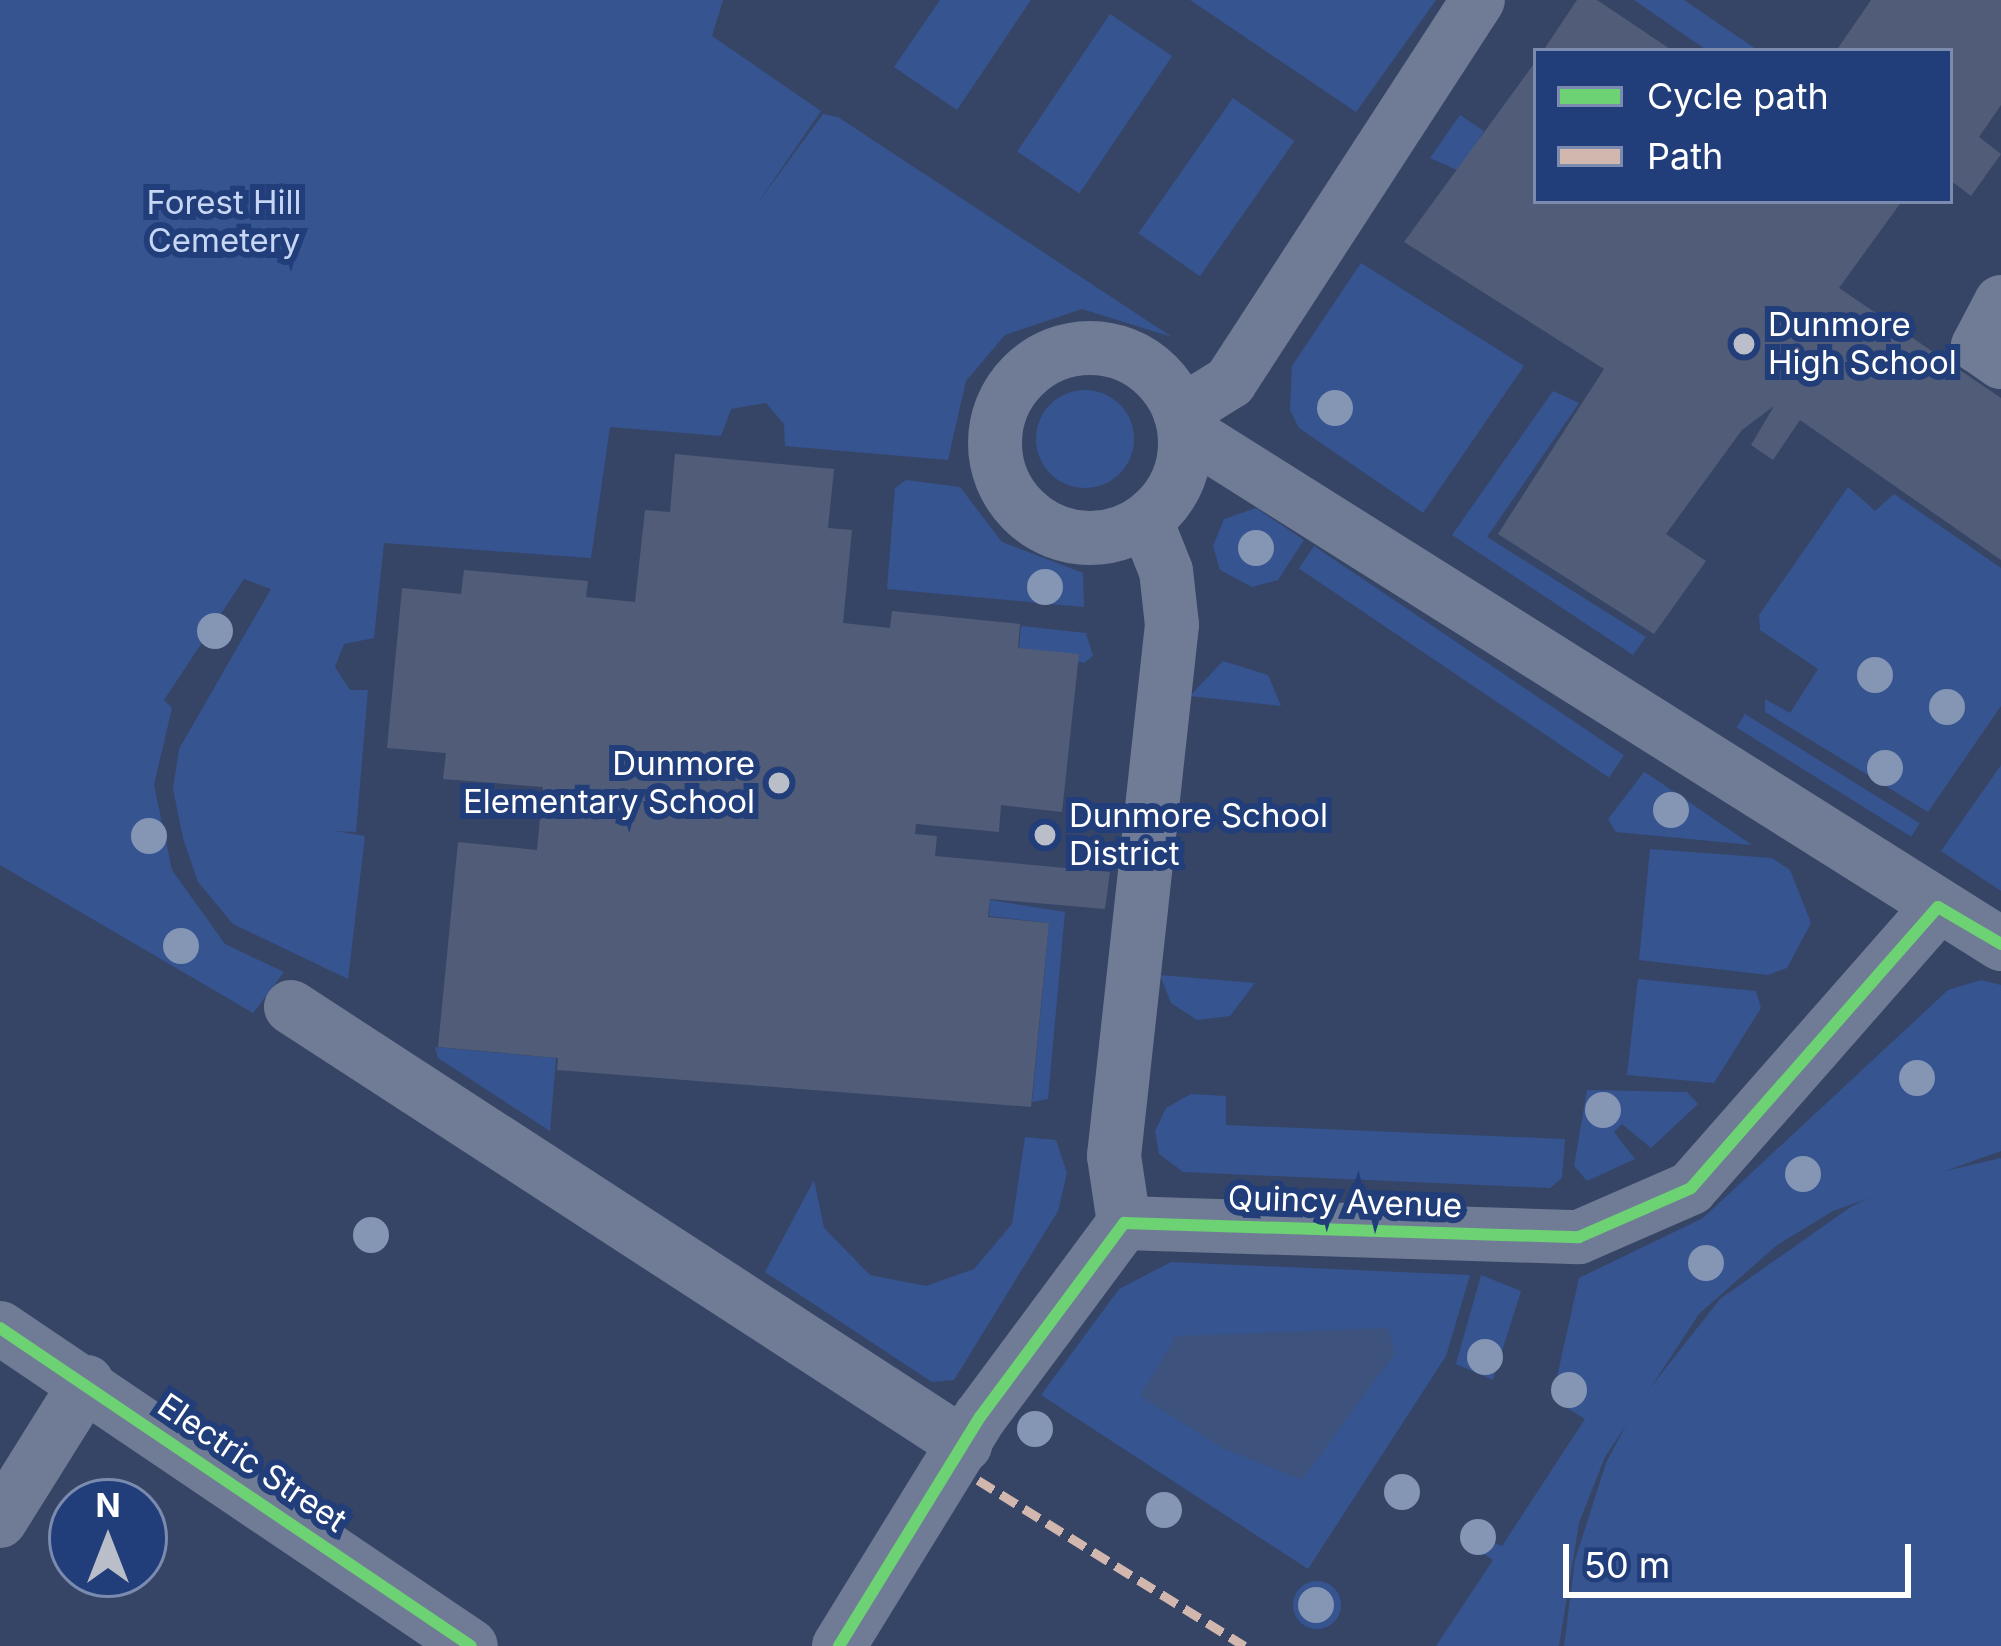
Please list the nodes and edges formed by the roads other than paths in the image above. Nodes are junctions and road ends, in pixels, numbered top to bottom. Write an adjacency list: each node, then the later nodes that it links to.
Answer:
1 (1478, 0): 4 (street)
2 (2001, 302): 3 (street)
3 (2001, 362)
4 (1183, 422): 5 (street); 5 (street); 6 (street)
5 (1146, 521): 9 (street)
6 (1938, 907): 7 (street); 9 (street, Quincy Avenue)
7 (2001, 944)
8 (291, 1007): 12 (street)
9 (1124, 1223): 12 (street)
10 (0, 1328): 11 (street, Electric Street)
11 (87, 1382): 13 (street); 14 (street, Electric Street)
12 (965, 1445): 15 (street)
13 (0, 1520)
14 (471, 1646)
15 (839, 1646)

